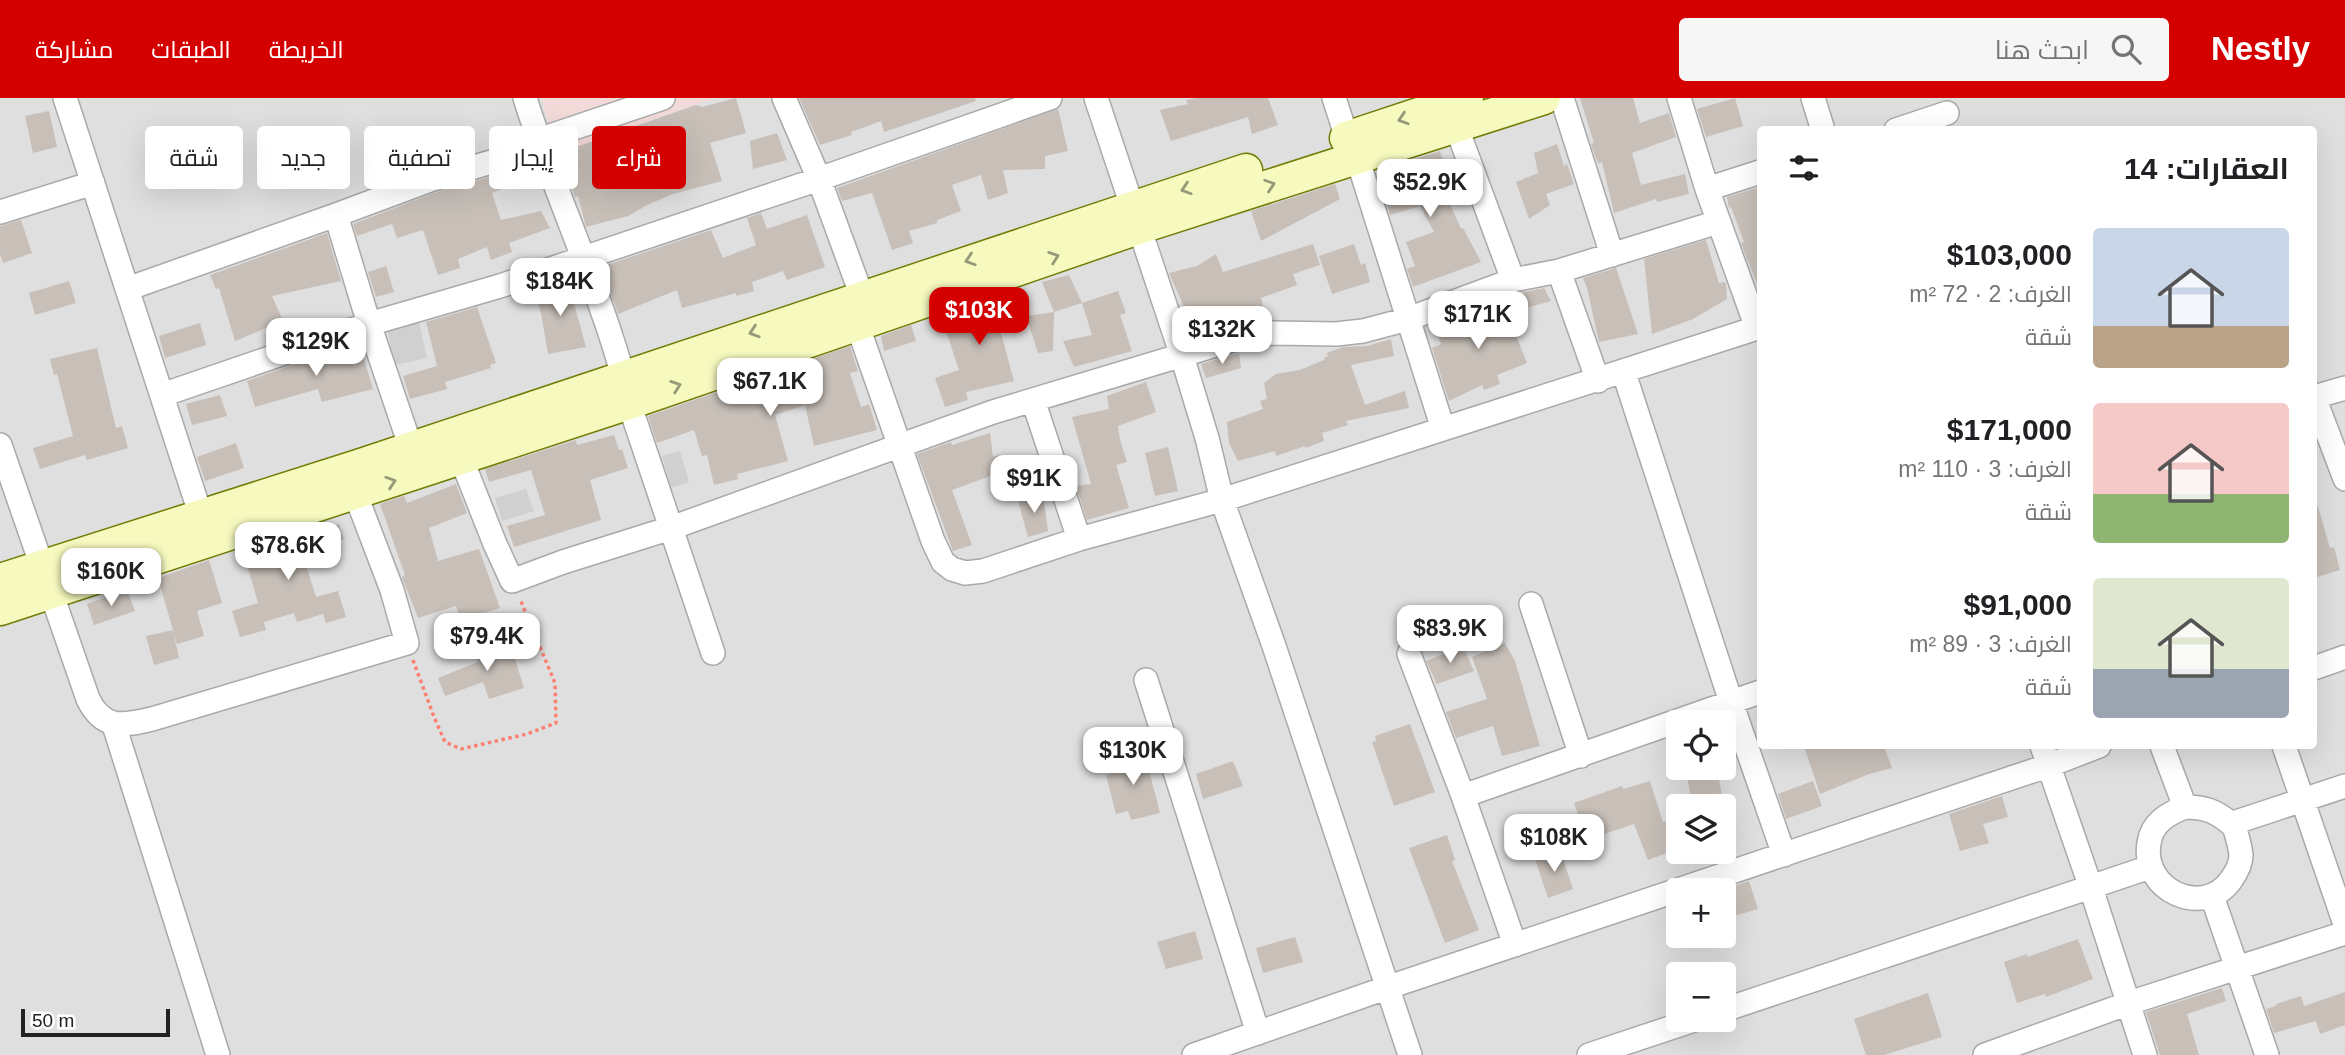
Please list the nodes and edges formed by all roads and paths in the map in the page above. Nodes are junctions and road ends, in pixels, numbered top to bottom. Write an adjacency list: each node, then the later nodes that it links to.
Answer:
1 (65, 98): 22 (street)
2 (525, 98): 14 (street)
3 (663, 98): 17 (street)
4 (783, 98): 21 (street)
5 (1050, 98): 21 (street)
6 (1096, 98): 27 (street)
7 (1334, 98): 18 (street)
8 (1544, 98): 12 (main road)
9 (1562, 98): 29 (street)
10 (1679, 98): 24 (street)
11 (1813, 98): 15 (street)
12 (1462, 112): 18 (main road); 32 (street)
13 (1947, 114): 16 (street)
14 (534, 126)
15 (1822, 126)
16 (1909, 126)
17 (578, 127)
18 (1352, 148): 27 (main road); 35 (street)
19 (489, 163): 26 (street)
20 (1757, 173): 24 (street)
21 (819, 179): 30 (street); 34 (street)
22 (93, 183): 25 (street); 33 (street)
23 (557, 189): 30 (street)
24 (1707, 190): 28 (street)
25 (0, 212)
26 (336, 215): 33 (street); 37 (street)
27 (1137, 216): 34 (main road); 39 (street)
28 (1718, 222): 29 (street); 36 (street)
29 (1612, 255): 31 (street)
30 (584, 256): 37 (street); 43 (street)
31 (1559, 271): 32 (street); 41 (street)
32 (1513, 280): 35 (street)
33 (127, 289): 44 (street)
34 (863, 313): 43 (main road); 50 (street)
35 (1408, 319): 39 (street); 48 (street)
36 (1757, 323)
37 (369, 324): 44 (street); 51 (street)
38 (1757, 329): 40 (street)
39 (1182, 356): 46 (street); 55 (street)
40 (1624, 373): 41 (street); 71 (street)
41 (1598, 381): 48 (street)
42 (2345, 388): 45 (street)
43 (627, 389): 51 (main road); 52 (main road); 57 (street)
44 (162, 395): 56 (street)
45 (2317, 396)
46 (1033, 400): 50 (street); 58 (street)
47 (2317, 405): 53 (street)
48 (1443, 429): 55 (street)
49 (0, 445): 60 (street)
50 (900, 446): 57 (street); 58 (street)
51 (411, 448): 56 (main road)
52 (461, 458): 54 (main road, one-way to 52); 61 (street)
53 (2345, 479)
54 (355, 493): 60 (main road); 64 (street)
55 (1222, 500): 58 (street); 91 (street)
56 (201, 516): 60 (main road)
57 (671, 528): 61 (street); 65 (street)
58 (1079, 539)
59 (0, 580): 60 (main road)
60 (45, 580): 63 (main road); 72 (street)
61 (512, 581): 64 (path)
62 (1531, 604): 77 (street)
63 (0, 609)
64 (407, 643): 72 (street)
65 (713, 653)
66 (1409, 654): 79 (street)
67 (2345, 657): 68 (street)
68 (2317, 667)
69 (1146, 680): 95 (street)
70 (1757, 693): 71 (street)
71 (1731, 702): 77 (street); 83 (street)
72 (114, 724): 97 (street)
73 (2081, 749): 76 (street)
74 (2163, 749): 81 (street)
75 (2285, 749): 80 (street)
76 (2046, 755): 83 (street); 85 (street)
77 (1581, 756): 79 (street)
78 (2345, 786): 80 (street)
79 (1463, 796): 89 (street)
80 (2303, 799): 82 (street); 87 (street)
81 (2185, 807): 82 (street); 84 (street)
82 (2233, 823): 86 (street)
83 (1784, 855): 89 (street)
84 (2150, 867): 85 (street); 86 (street)
85 (2091, 888): 92 (street); 93 (street)
86 (2212, 896): 90 (street)
87 (2345, 924)
88 (2345, 933): 90 (street)
89 (1515, 945): 91 (street)
90 (2238, 968): 92 (street); 103 (street)
91 (1386, 988): 95 (street); 99 (street)
92 (2129, 1003): 96 (street); 102 (street)
93 (1736, 1006)
94 (1666, 1029): 100 (street)
95 (1258, 1033): 98 (street)
96 (2047, 1045): 101 (street)
97 (218, 1055)
98 (1194, 1055)
99 (1410, 1055)
100 (1589, 1055)
101 (1985, 1055)
102 (2145, 1055)
103 (2267, 1055)

